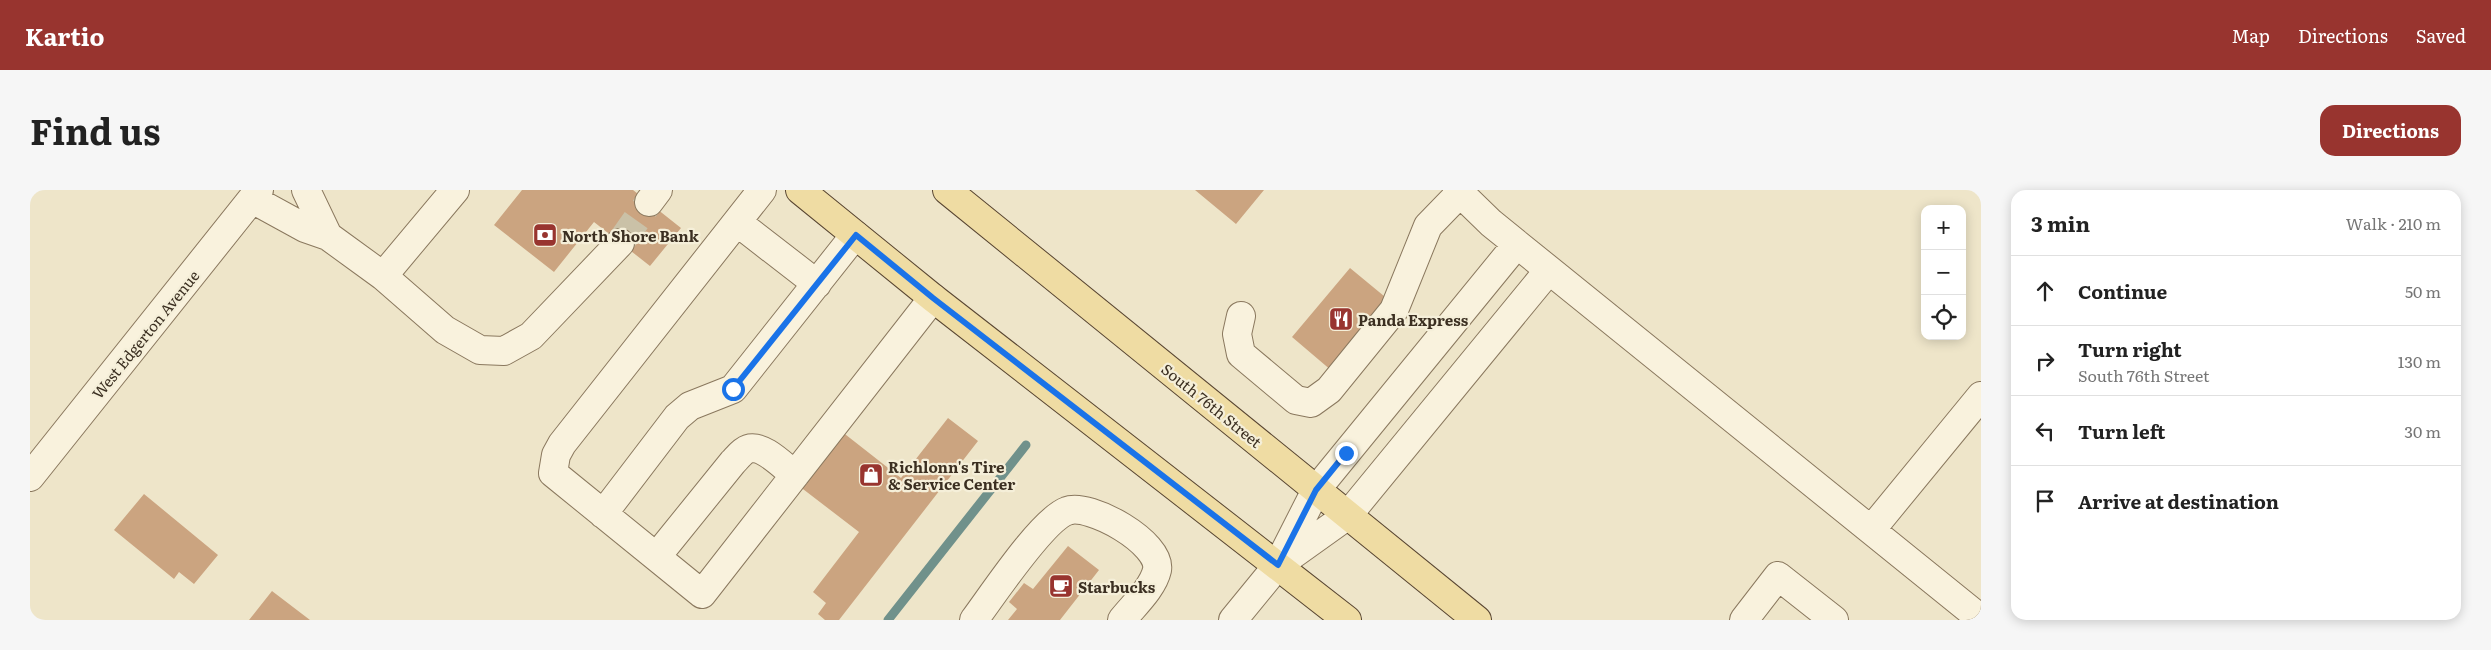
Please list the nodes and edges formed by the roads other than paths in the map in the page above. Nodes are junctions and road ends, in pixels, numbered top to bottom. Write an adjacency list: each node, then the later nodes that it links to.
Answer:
1 (306, 190): 10 (street)
2 (455, 190): 14 (street)
3 (762, 190): 8 (street)
4 (800, 190): 9 (main road)
5 (949, 190): 21 (main road, South 76th Street)
6 (1458, 191): 12 (street); 17 (street)
7 (256, 194): 10 (street); 20 (street, West Edgerton Avenue)
8 (737, 222): 15 (street); 22 (street)
9 (856, 235): 15 (street); 16 (main road)
10 (328, 236): 14 (street)
11 (620, 242): 14 (street)
12 (1517, 244): 13 (street); 21 (street)
13 (1550, 270): 23 (street); 24 (street)
14 (383, 276)
15 (817, 284): 22 (street)
16 (933, 298): 19 (street); 26 (main road)
17 (1241, 316)
18 (1981, 396): 24 (street)
19 (795, 475): 25 (street); 25 (street)
20 (30, 477)
21 (1316, 490): 23 (main road, South 76th Street); 26 (street)
22 (603, 514): 25 (street)
23 (1348, 516): 26 (street); 32 (main road, South 76th Street)
24 (1871, 530): 27 (street)
25 (658, 556)
26 (1278, 565): 30 (street); 31 (main road)
27 (1981, 619)
28 (974, 620): 29 (street)
29 (1122, 620)
30 (1233, 620)
31 (1346, 620)
32 (1477, 620)
33 (1744, 620): 34 (street)
34 (1834, 620)

